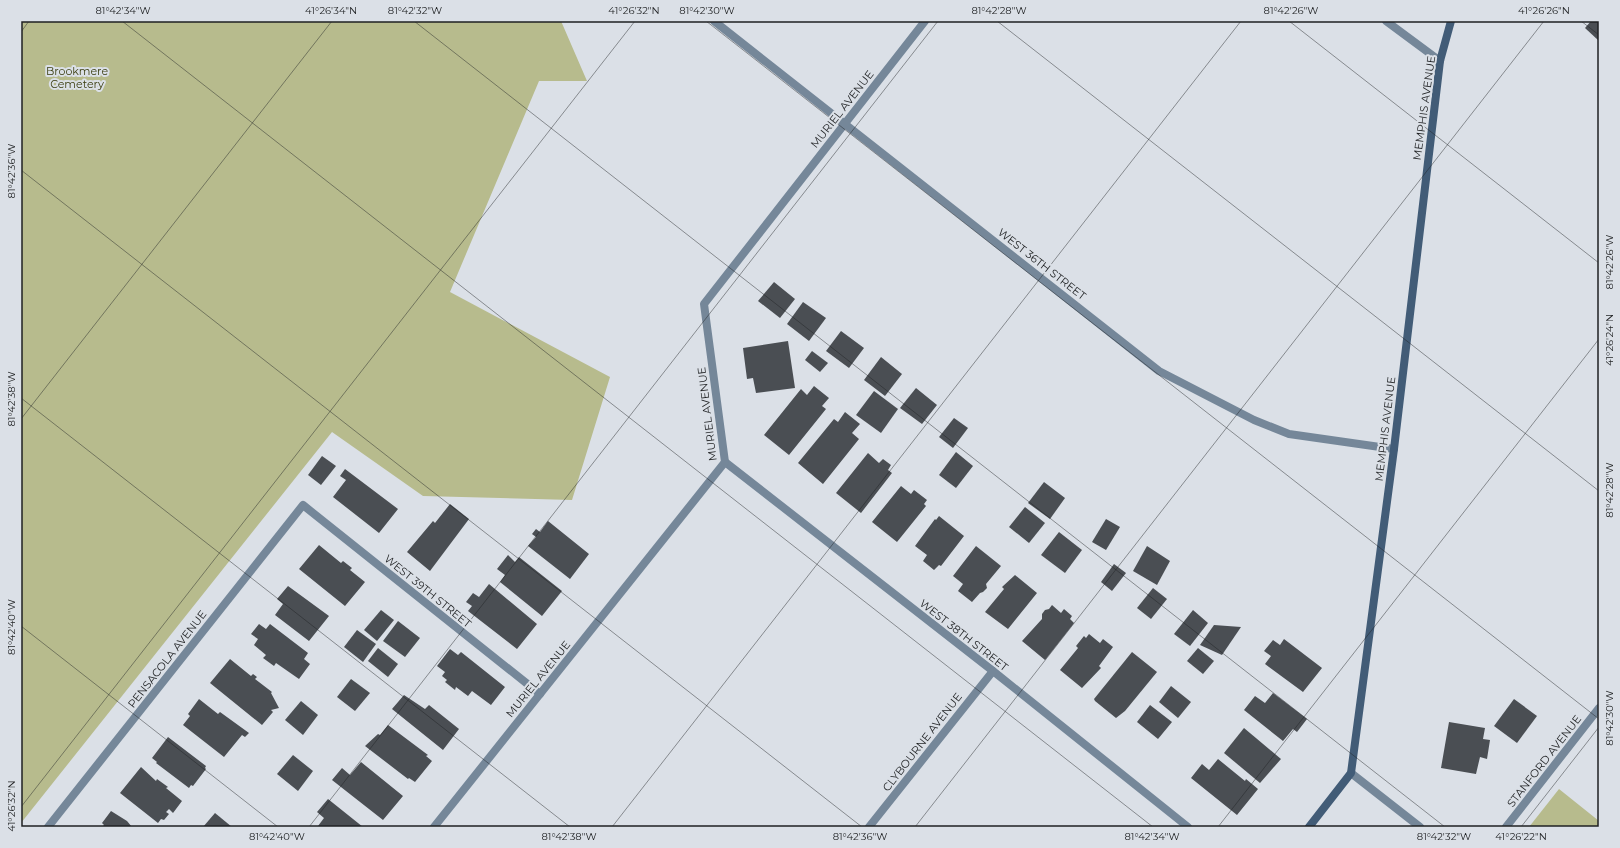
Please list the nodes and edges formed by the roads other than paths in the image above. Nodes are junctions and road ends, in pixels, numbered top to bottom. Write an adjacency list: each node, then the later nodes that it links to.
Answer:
1 (714, 21): 6 (street, WEST 36TH STREET)
2 (925, 21): 6 (street, MURIEL AVENUE)
3 (1386, 21): 5 (street)
4 (1452, 21): 5 (main road, MEMPHIS AVENUE)
5 (1440, 62): 7 (main road, MEMPHIS AVENUE)
6 (845, 124): 7 (street, WEST 36TH STREET); 8 (street, MURIEL AVENUE)
7 (1394, 449): 13 (main road, MEMPHIS AVENUE)
8 (726, 462): 10 (street, WEST 38TH STREET); 11 (street, MURIEL AVENUE)
9 (303, 505): 11 (street, WEST 39TH STREET); 14 (street, PENSACOLA AVENUE)
10 (993, 671): 16 (street, CLYBOURNE AVENUE); 17 (street, WEST 38TH STREET)
11 (540, 694): 15 (street, MURIEL AVENUE)
12 (1599, 708): 20 (street, STANFORD AVENUE)
13 (1351, 773): 18 (main road); 19 (street)
14 (48, 827)
15 (434, 827)
16 (869, 827)
17 (1188, 827)
18 (1309, 827)
19 (1420, 827)
20 (1506, 827)

